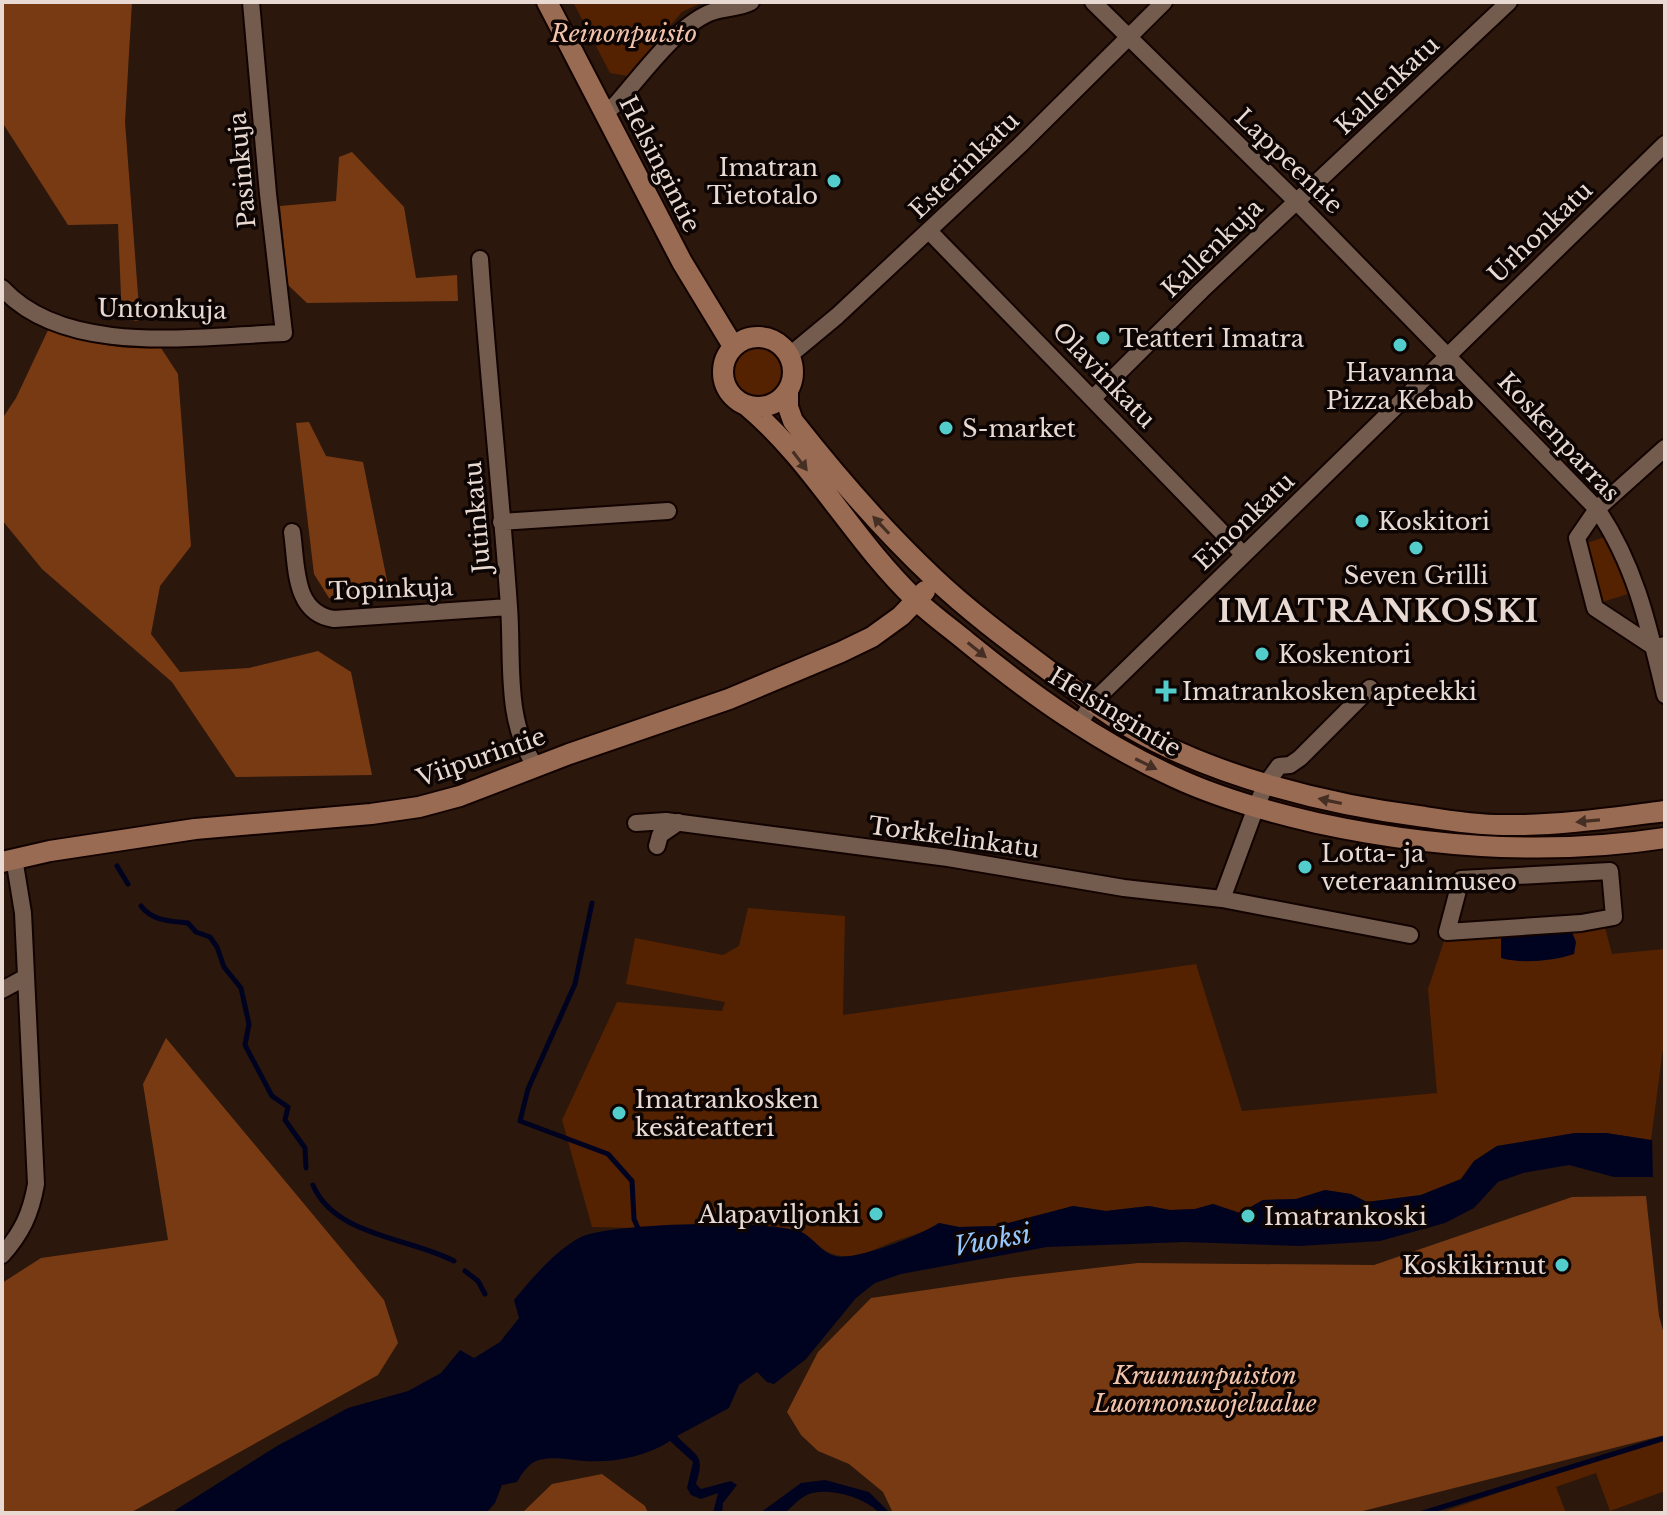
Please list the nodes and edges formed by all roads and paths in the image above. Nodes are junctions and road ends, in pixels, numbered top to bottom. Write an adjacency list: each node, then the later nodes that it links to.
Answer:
1 (251, 2): 14 (street, Pasinkuja)
2 (547, 2): 8 (main road, Helsingintie)
3 (751, 2): 8 (street)
4 (1093, 2): 7 (street, Lappeentie)
5 (1164, 2): 7 (street, Esterinkatu)
6 (1509, 2): 10 (street, Kallenkatu)
7 (1127, 37): 10 (street, Lappeentie); 11 (street, Esterinkatu)
8 (605, 113): 15 (main road, Helsingintie)
9 (1665, 144): 17 (street, Urhonkatu)
10 (1297, 202): 17 (street, Lappeentie); 19 (street, Kallenkuja)
11 (929, 231): 16 (street, Esterinkatu); 19 (street, Olavinkatu)
12 (480, 259): 24 (street, Jutinkatu)
13 (2, 288): 14 (street, Untonkuja)
14 (284, 333)
15 (733, 346): 16 (main road); 20 (main road)
16 (790, 355): 18 (main road)
17 (1450, 355): 22 (street, Koskenparras); 26 (street, Einonkatu)
18 (788, 391): 20 (main road); 27 (main road, Helsingintie, one-way to 18)
19 (1093, 398): 26 (street, Olavinkatu)
20 (746, 405): 28 (main road, Helsingintie, one-way to 28)
21 (1665, 448): 22 (street)
22 (1597, 509): 30 (street, Koskenparras); 30 (street)
23 (668, 511): 24 (street)
24 (501, 522): 29 (street, Jutinkatu)
25 (292, 532): 29 (street, Topinkuja)
26 (1243, 554): 33 (street, Einonkatu)
27 (936, 580): 28 (main road, Viipurintie); 33 (main road, Helsingintie)
28 (917, 600): 34 (main road, Helsingintie, one-way to 34); 35 (main road, Viipurintie)
29 (509, 607): 35 (street, Jutinkatu)
30 (1659, 646): 32 (street, Koskenparras)
31 (1370, 688): 36 (street)
32 (1665, 695)
33 (1092, 703): 34 (street, Einonkatu); 36 (main road, Helsingintie)
34 (1078, 726): 37 (main road, Helsingintie, one-way to 37)
35 (536, 767): 43 (main road, Viipurintie)
36 (1266, 784): 37 (street); 38 (main road, Helsingintie, one-way to 36)
37 (1256, 807): 41 (main road, Helsingintie); 45 (street)
38 (1665, 811)
39 (679, 822): 40 (street, Torkkelinkatu); 42 (street); 45 (street, Torkkelinkatu)
40 (636, 823)
41 (1665, 838)
42 (657, 846)
43 (8, 860): 47 (street)
44 (1461, 879): 44 (street)
45 (1222, 899): 46 (street, Torkkelinkatu)
46 (1410, 935)
47 (26, 977): 48 (street); 49 (street)
48 (2, 990)
49 (2, 1255)

